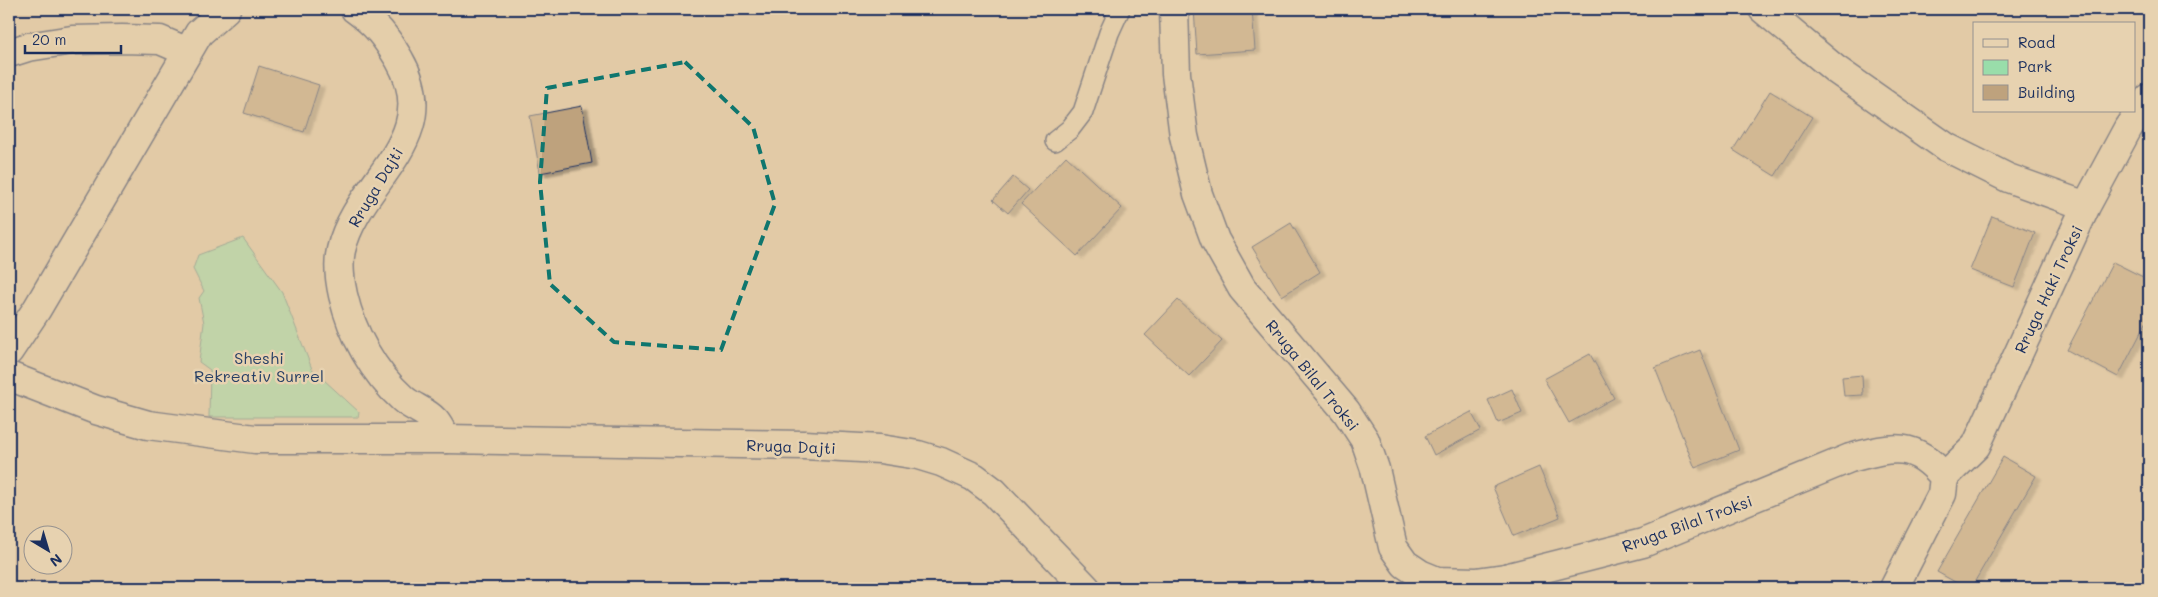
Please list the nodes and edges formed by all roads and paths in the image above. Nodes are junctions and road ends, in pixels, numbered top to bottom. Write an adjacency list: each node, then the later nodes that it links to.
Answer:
1 (226, 9): 6 (street)
2 (355, 9): 13 (street, Rruga Dajti)
3 (1120, 9): 9 (lane)
4 (1174, 9): 14 (street, Rruga Bilal Troksi)
5 (1763, 9): 10 (street)
6 (188, 52): 7 (street); 11 (street)
7 (9, 53)
8 (2149, 98): 10 (street, Rruga Haki Troksi)
9 (1055, 140)
10 (2086, 206): 14 (street, Rruga Haki Troksi)
11 (9, 350)
12 (9, 376): 13 (street, Rruga Dajti)
13 (446, 440): 15 (street, Rruga Dajti)
14 (1944, 477): 16 (street)
15 (1086, 588)
16 (1894, 588)

